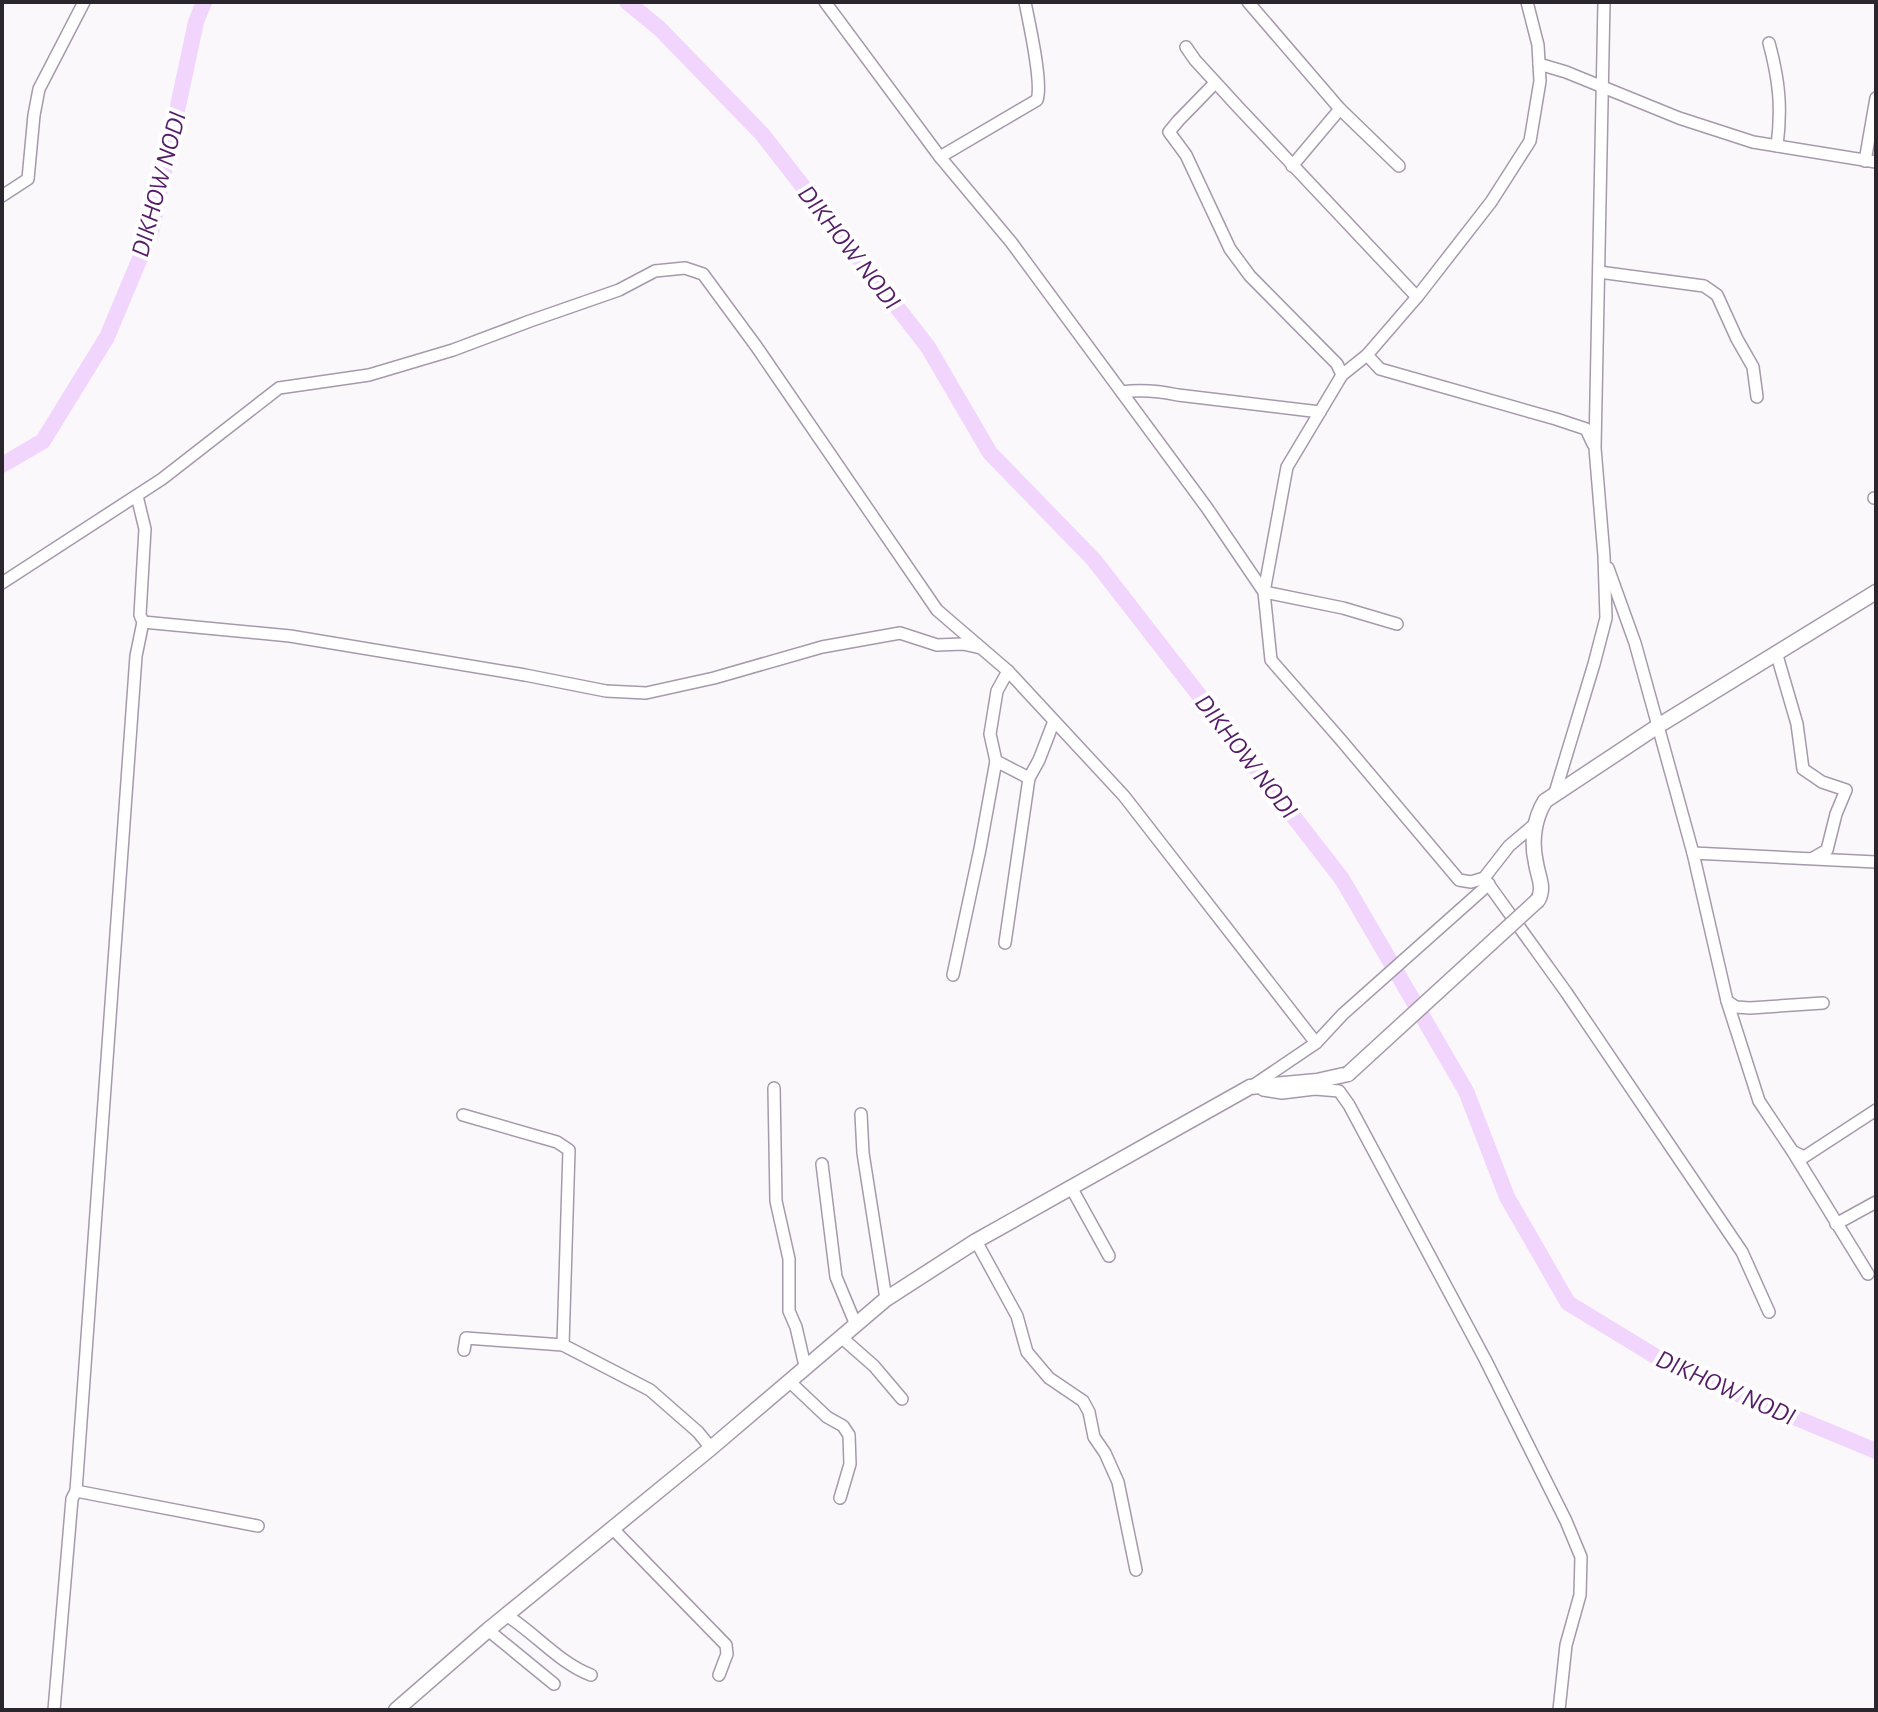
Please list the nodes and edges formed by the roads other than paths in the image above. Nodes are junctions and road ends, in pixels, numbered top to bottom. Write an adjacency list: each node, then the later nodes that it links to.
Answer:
1 (84, 2): 19 (street)
2 (825, 2): 15 (street)
3 (1025, 2): 15 (street)
4 (1248, 2): 13 (street)
5 (1527, 2): 9 (street)
6 (1604, 2): 11 (street)
7 (1769, 43): 14 (street)
8 (1186, 47): 10 (street)
9 (1539, 64): 11 (street); 21 (street)
10 (1215, 83): 17 (street); 23 (street)
11 (1603, 87): 14 (street); 20 (street)
12 (1876, 98): 16 (street)
13 (1340, 109): 17 (street); 18 (street)
14 (1777, 146): 16 (street)
15 (940, 157): 24 (street)
16 (1870, 161)
17 (1292, 166): 21 (street)
18 (1399, 166)
19 (2, 196)
20 (1599, 272): 25 (street); 27 (street)
21 (1417, 297): 22 (street)
22 (1367, 355): 23 (street); 27 (street)
23 (1342, 375): 26 (street)
24 (1122, 392): 26 (street); 31 (street)
25 (1757, 397)
26 (1320, 412): 31 (street)
27 (1595, 448): 29 (street)
28 (137, 496): 30 (street); 33 (street); 35 (street)
29 (1604, 556): 39 (street); 42 (street)
30 (2, 583)
31 (1264, 592): 34 (street); 47 (street)
32 (1876, 592): 36 (main road)
33 (143, 622): 35 (street); 76 (street)
34 (1397, 624)
35 (982, 648): 37 (street)
36 (1776, 652): 39 (main road); 45 (street)
37 (1008, 671): 38 (street); 40 (street)
38 (1054, 721): 41 (street); 52 (street)
39 (1658, 726): 42 (main road); 44 (street)
40 (996, 761): 41 (street); 49 (street)
41 (1029, 778): 48 (street)
42 (1554, 796): 43 (main road)
43 (1535, 824): 47 (street); 53 (main road, bridge)
44 (1693, 853): 45 (street); 50 (street)
45 (1813, 858): 46 (street)
46 (1876, 862)
47 (1484, 885): 52 (street); 67 (street)
48 (1005, 943)
49 (953, 975)
50 (1727, 1001): 51 (street); 58 (street)
51 (1823, 1003)
52 (1316, 1043): 53 (street)
53 (1250, 1087): 60 (main road); 88 (street)
54 (774, 1088): 72 (street)
55 (1876, 1110): 58 (street)
56 (861, 1114): 66 (street)
57 (463, 1115): 70 (street)
58 (1793, 1152): 62 (street)
59 (822, 1164): 68 (street)
60 (1072, 1189): 63 (main road); 64 (street)
61 (1876, 1202): 62 (street)
62 (1836, 1224): 65 (street)
63 (976, 1241): 66 (main road); 80 (street)
64 (1109, 1256)
65 (1868, 1274)
66 (886, 1299): 68 (main road)
67 (1769, 1312)
68 (856, 1325): 69 (main road)
69 (841, 1337): 72 (main road); 74 (street)
70 (563, 1345): 71 (street); 75 (street)
71 (464, 1350)
72 (805, 1366): 73 (main road)
73 (789, 1381): 75 (main road); 77 (street)
74 (902, 1399)
75 (711, 1448): 79 (main road)
76 (76, 1491): 78 (street); 86 (street)
77 (840, 1498)
78 (258, 1526)
79 (612, 1528): 81 (main road); 84 (street)
80 (1136, 1570)
81 (506, 1615): 82 (main road); 83 (street)
82 (488, 1630): 85 (street); 87 (main road)
83 (591, 1675)
84 (719, 1675)
85 (554, 1684)
86 (54, 1710)
87 (396, 1710)
88 (1559, 1710)

